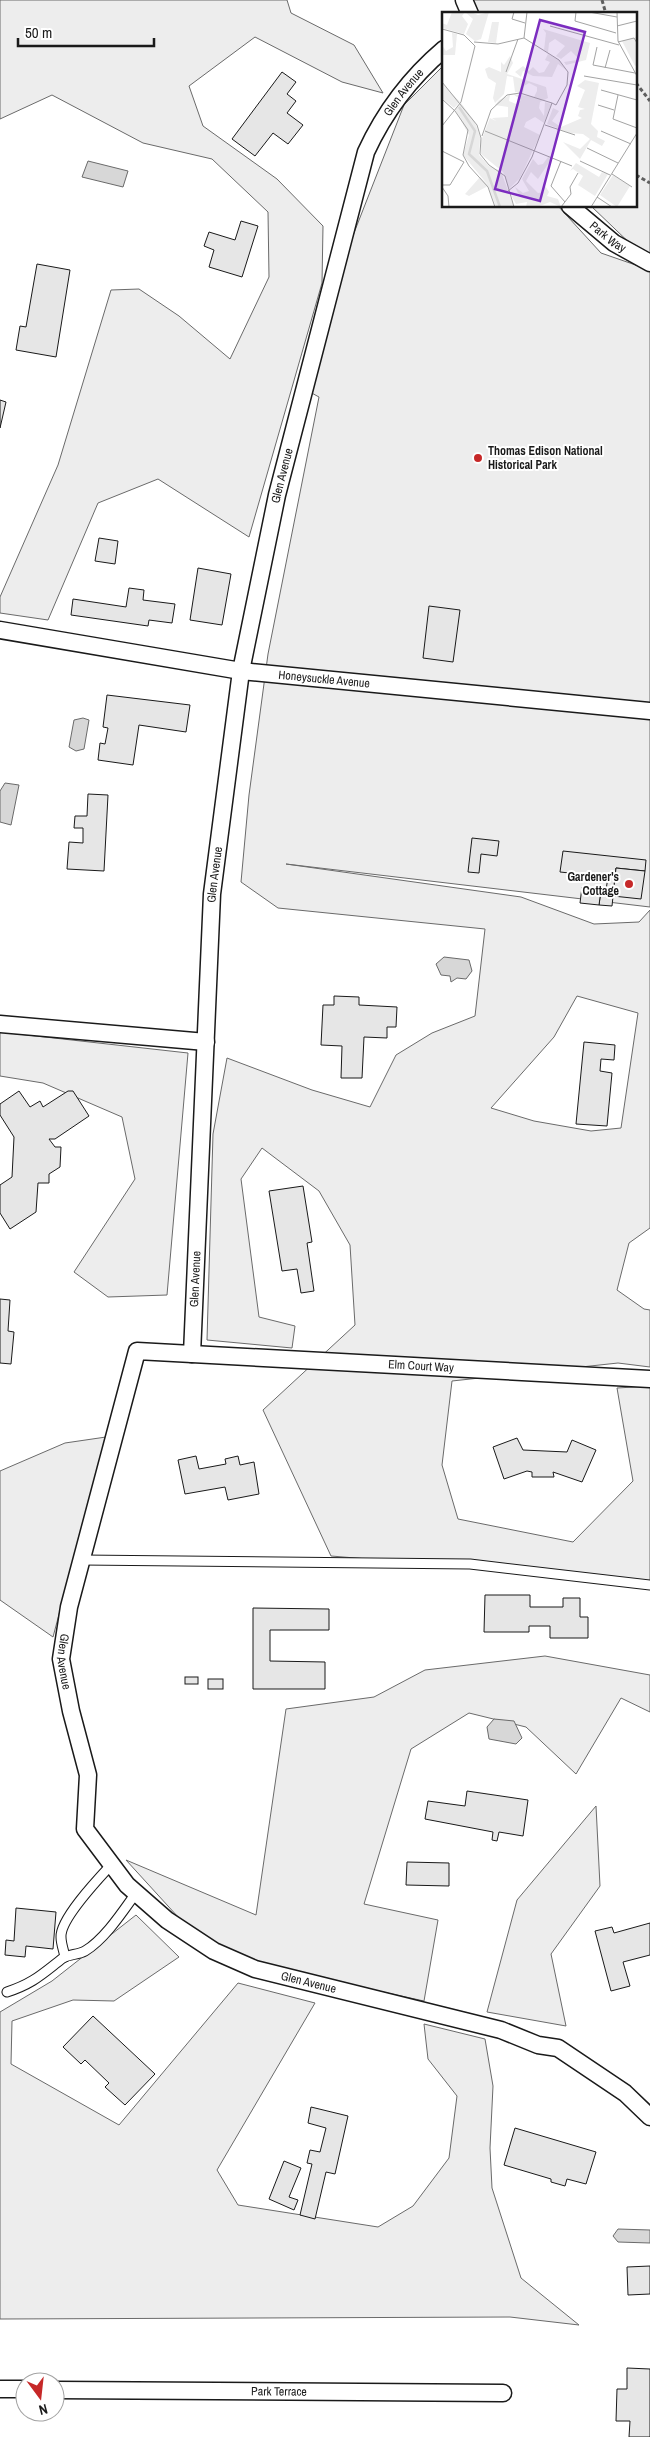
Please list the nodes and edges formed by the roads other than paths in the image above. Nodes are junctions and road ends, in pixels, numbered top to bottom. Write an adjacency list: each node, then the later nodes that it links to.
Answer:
1 (464, 0): 2 (street)
2 (469, 12)
3 (442, 51): 7 (street, Glen Avenue)
4 (572, 208): 5 (street, Park Way)
5 (650, 262)
6 (0, 630): 7 (street, Honeysuckle Avenue)
7 (241, 670): 8 (street, Honeysuckle Avenue); 10 (street, Glen Avenue)
8 (650, 711)
9 (0, 1024): 10 (street)
10 (206, 1042): 11 (street, Glen Avenue)
11 (192, 1354): 12 (street, Elm Court Way); 13 (street, Glen Avenue)
12 (650, 1378)
13 (82, 1560): 14 (lane); 15 (street, Glen Avenue)
14 (650, 1585)
15 (112, 1864): 16 (street, Glen Avenue); 17 (lane)
16 (136, 1894): 17 (lane); 19 (street, Glen Avenue)
17 (65, 1957): 18 (lane)
18 (7, 1992)
19 (650, 2117)
20 (0, 2389): 21 (street)
21 (15, 2389)
22 (65, 2390): 23 (street, Park Terrace)
23 (503, 2393)

